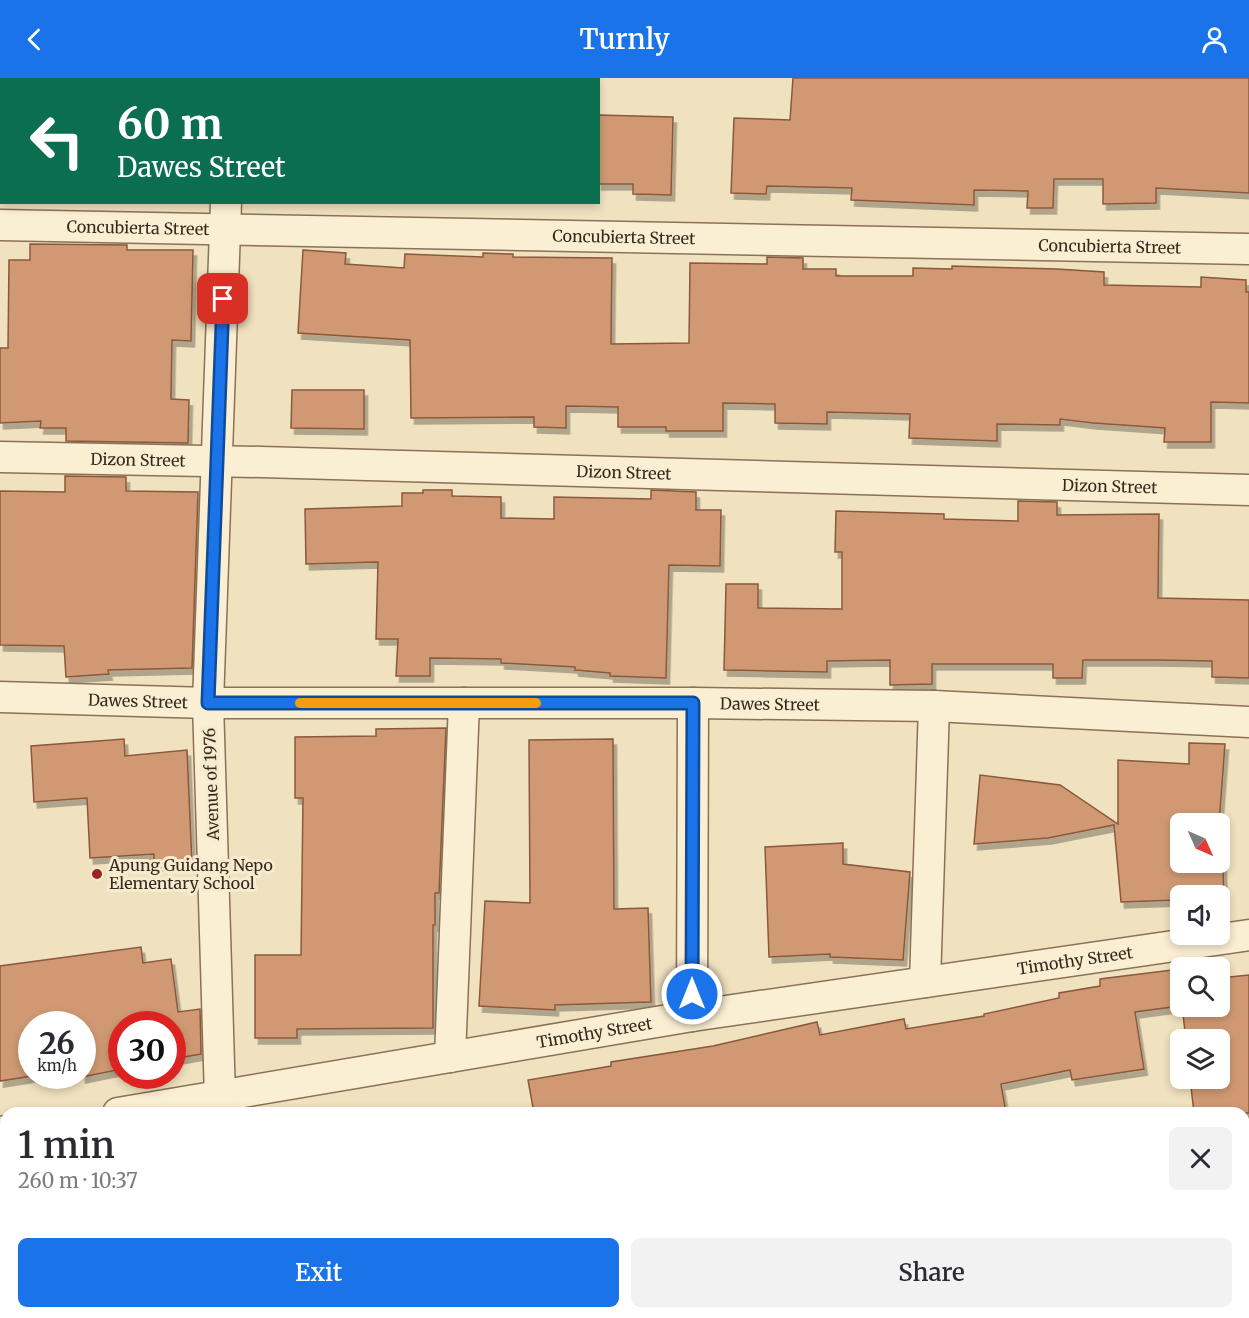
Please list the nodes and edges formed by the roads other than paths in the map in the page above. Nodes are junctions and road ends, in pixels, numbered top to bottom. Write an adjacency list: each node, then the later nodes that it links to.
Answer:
1 (226, 216): 2 (street, Concubierta Street); 3 (street, Concubierta Street); 5 (street, Avenue of 1976)
2 (0, 225)
3 (1249, 249)
4 (0, 457): 5 (street, Dizon Street)
5 (217, 461): 6 (street, Dizon Street); 8 (street, Avenue of 1976)
6 (1249, 490)
7 (0, 697): 8 (street, Dawes Street)
8 (208, 703): 9 (street, Dawes Street); 17 (street, Avenue of 1976)
9 (464, 703): 10 (street, Dawes Street); 16 (street)
10 (693, 703): 11 (street, Dawes Street); 15 (street)
11 (934, 706): 12 (street, Dawes Street); 14 (street)
12 (1249, 722)
13 (1249, 935): 14 (street, Timothy Street)
14 (926, 982): 15 (street, Timothy Street)
15 (692, 1016): 16 (street, Timothy Street)
16 (450, 1058): 17 (street, Timothy Street)
17 (221, 1105): 18 (street, Timothy Street)
18 (195, 1107)

